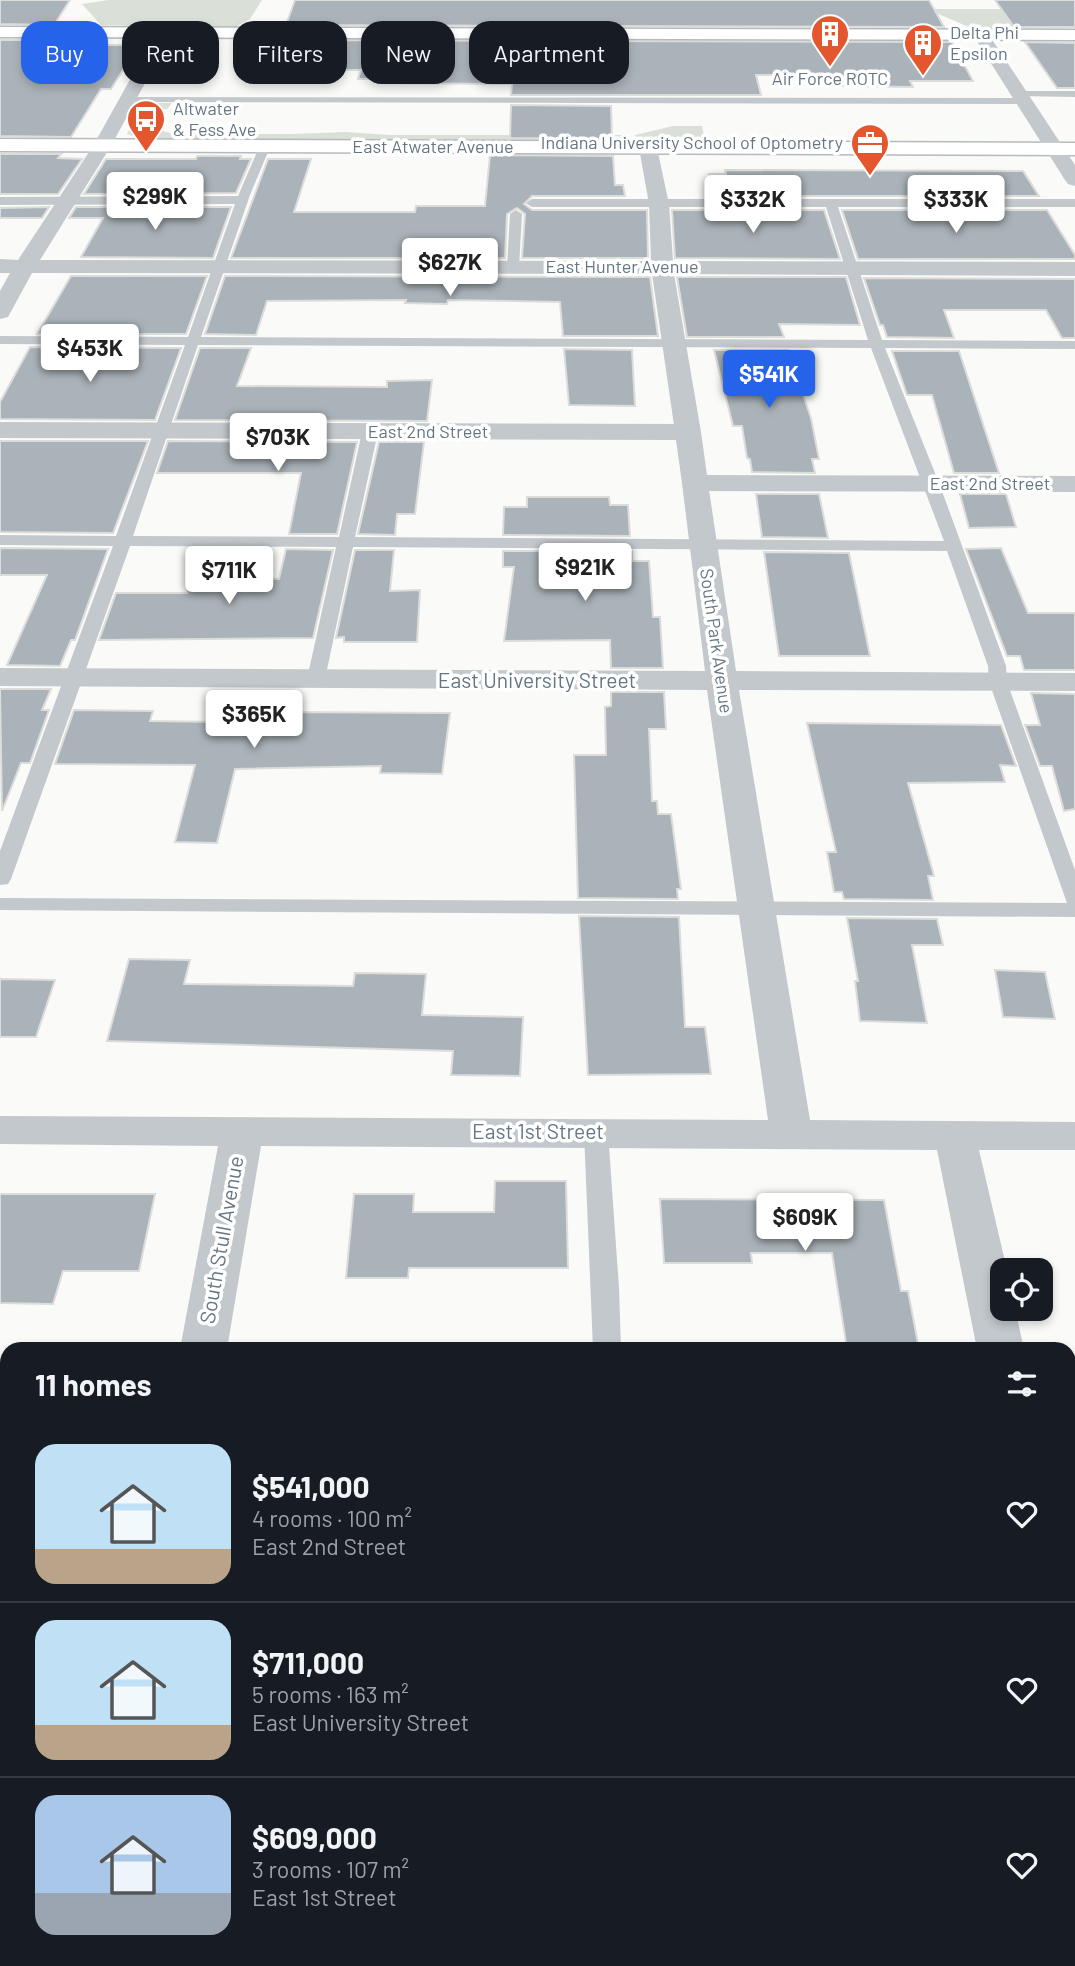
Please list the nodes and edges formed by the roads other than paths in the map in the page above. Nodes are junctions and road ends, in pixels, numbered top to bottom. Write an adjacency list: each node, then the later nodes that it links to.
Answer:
1 (0, 32): 2 (main road)
2 (122, 33)
3 (219, 33): 4 (main road)
4 (981, 35): 5 (main road); 8 (street)
5 (1075, 35)
6 (136, 84): 9 (street)
7 (1075, 94): 8 (lane)
8 (1024, 98): 9 (lane); 14 (street)
9 (128, 100): 11 (street)
10 (0, 145): 11 (main road, East Atwater Avenue)
11 (102, 146): 12 (main road, East Atwater Avenue); 18 (street)
12 (264, 147): 13 (main road, East Atwater Avenue); 16 (lane)
13 (648, 148): 14 (main road, East Atwater Avenue); 21 (street, South Park Avenue)
14 (1065, 149): 15 (street)
15 (1075, 180)
16 (243, 200): 18 (lane); 26 (lane)
17 (0, 201): 18 (lane)
18 (67, 201): 25 (street)
19 (532, 203): 21 (lane)
20 (1075, 203): 22 (lane)
21 (659, 204): 22 (lane); 28 (street, South Park Avenue)
22 (831, 204): 29 (lane)
23 (516, 214): 27 (lane)
24 (0, 266): 25 (street, East Hunter Avenue)
25 (25, 266): 26 (street, East Hunter Avenue); 31 (street)
26 (221, 266): 27 (street, East Hunter Avenue); 33 (lane)
27 (513, 267): 28 (street, East Hunter Avenue)
28 (662, 267): 29 (street, East Hunter Avenue); 34 (street, South Park Avenue)
29 (851, 267): 30 (street, East Hunter Avenue); 35 (lane)
30 (1075, 269)
31 (0, 312)
32 (0, 340): 33 (lane)
33 (195, 340): 34 (lane); 38 (lane)
34 (674, 343): 35 (lane); 40 (street, South Park Avenue)
35 (876, 343): 36 (lane); 42 (lane)
36 (1075, 345)
37 (0, 430): 38 (street, East 2nd Street)
38 (162, 431): 39 (street, East 2nd Street); 45 (lane)
39 (370, 432): 40 (street, East 2nd Street); 46 (lane)
40 (688, 432): 41 (street, South Park Avenue)
41 (695, 483): 42 (street, East 2nd Street); 47 (street, South Park Avenue)
42 (931, 483): 43 (street, East 2nd Street); 48 (lane)
43 (1075, 484)
44 (0, 540): 45 (lane)
45 (123, 540): 46 (lane); 50 (lane)
46 (344, 543): 47 (lane); 51 (lane)
47 (702, 545): 48 (lane); 52 (street, South Park Avenue)
48 (953, 546): 53 (lane)
49 (0, 677): 50 (street, East University Street)
50 (75, 678): 51 (street, East University Street); 55 (lane)
51 (316, 679): 52 (street, East University Street)
52 (722, 682): 53 (street, East University Street); 58 (street, South Park Avenue)
53 (999, 682): 54 (street, East University Street); 56 (lane)
54 (1075, 682)
55 (0, 879)
56 (1075, 900)
57 (0, 904): 58 (lane)
58 (758, 908): 59 (lane); 63 (street, South Park Avenue)
59 (1075, 910)
60 (0, 1130): 61 (street, East 1st Street)
61 (242, 1132): 62 (street, East 1st Street); 66 (street, South Stull Avenue)
62 (596, 1132): 63 (street, East 1st Street); 67 (lane)
63 (790, 1134): 64 (street, East 1st Street)
64 (955, 1135): 65 (street, East 1st Street); 68 (street)
65 (1075, 1136)
66 (204, 1342)
67 (607, 1342)
68 (1000, 1342)

